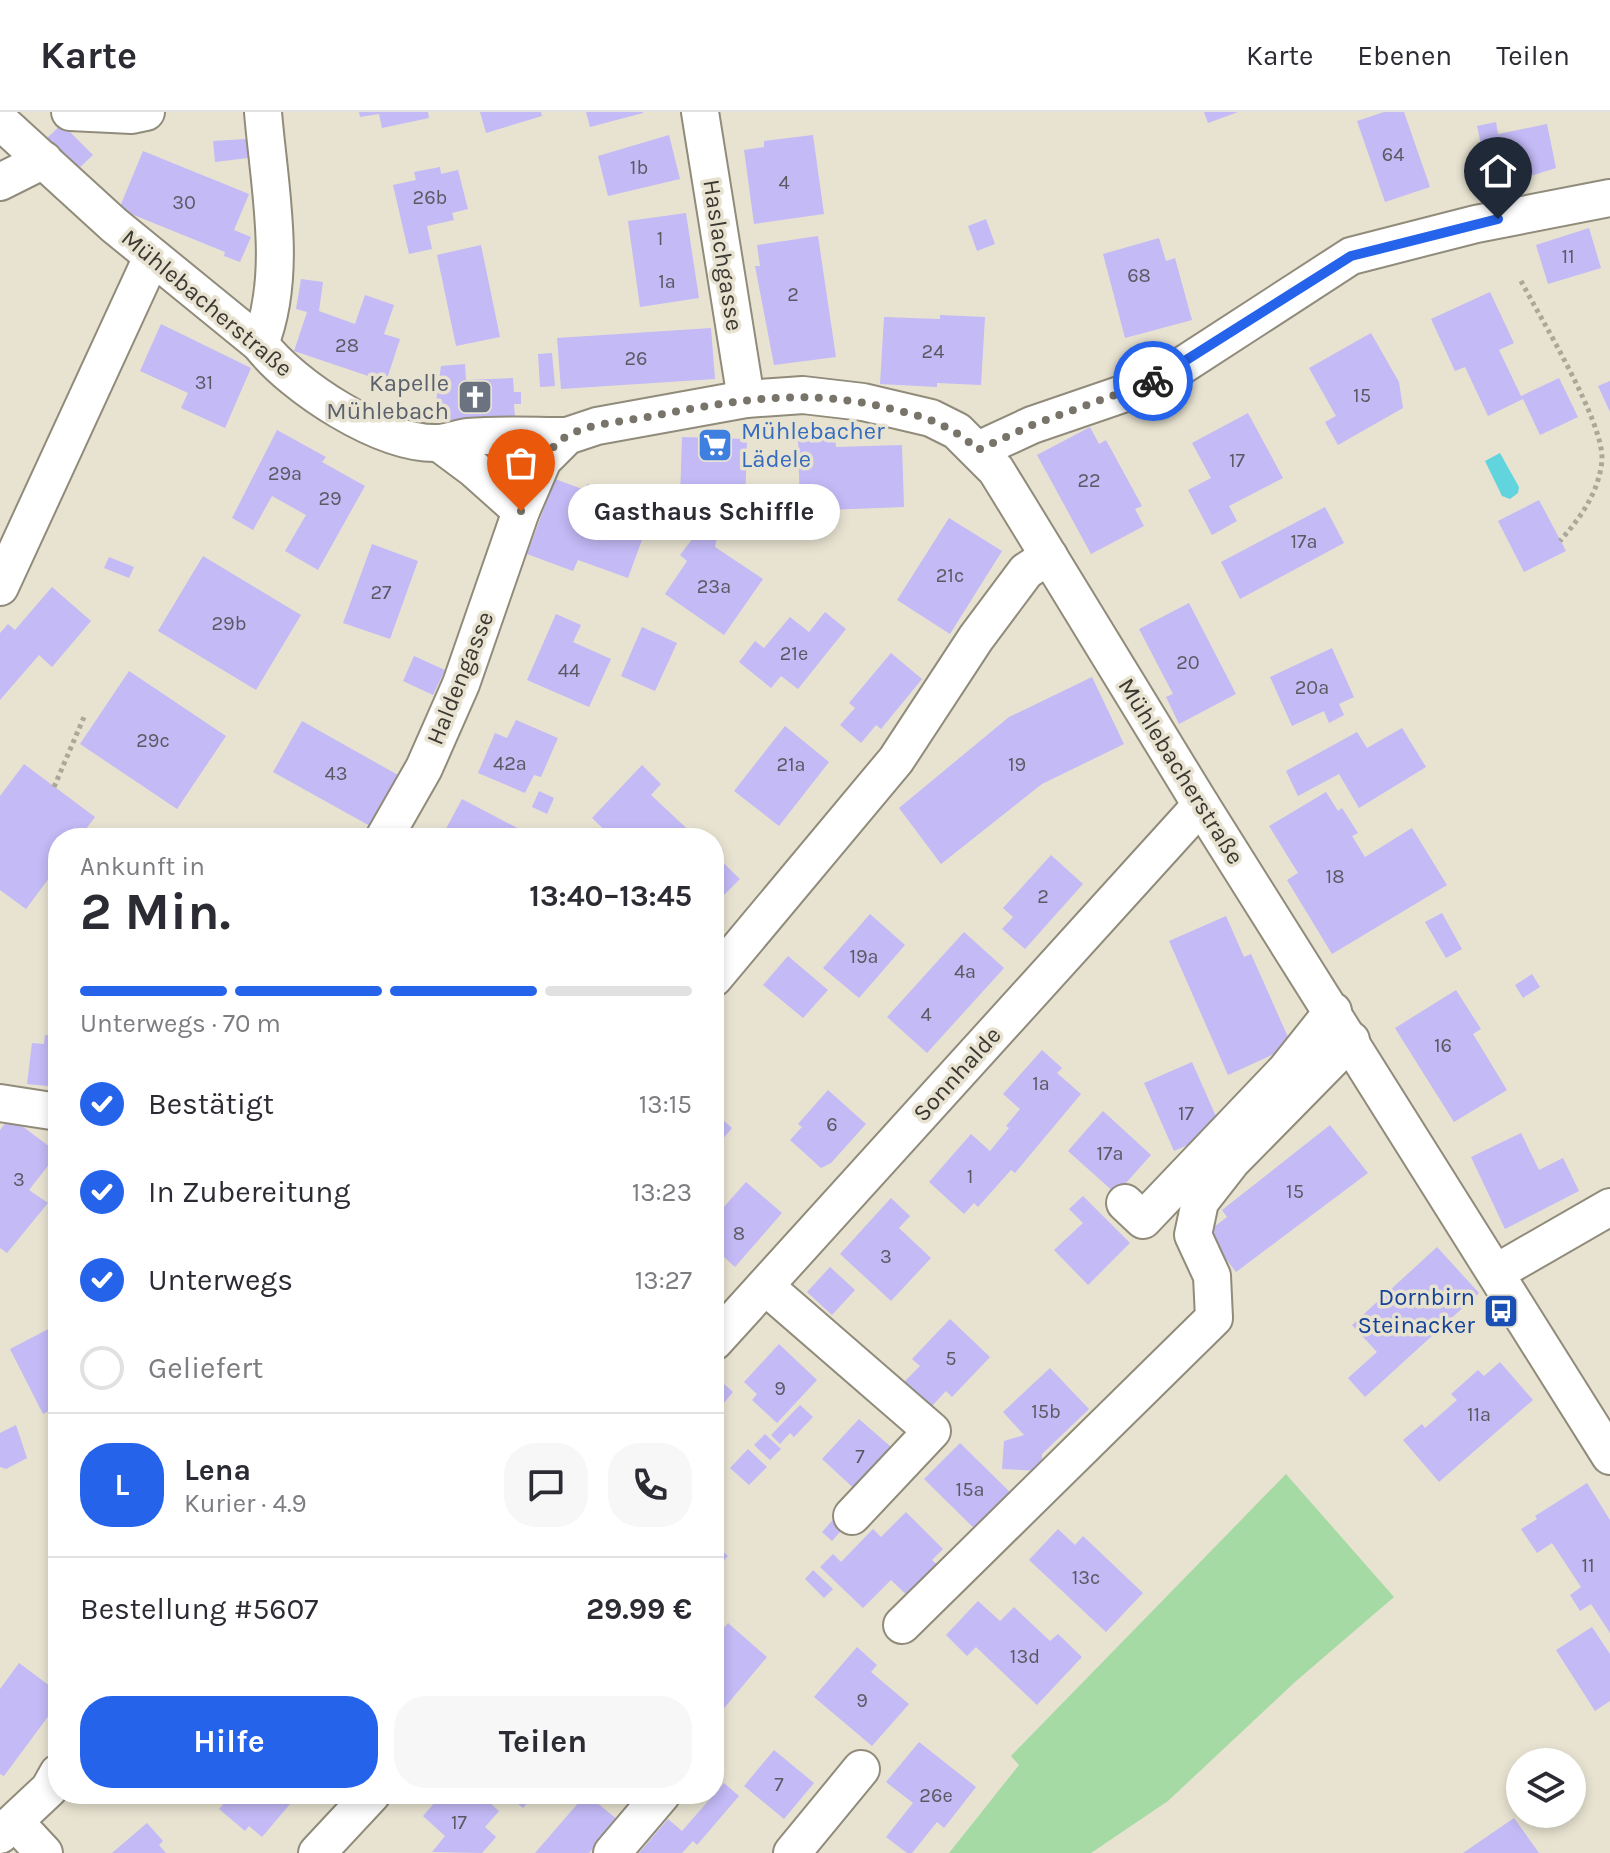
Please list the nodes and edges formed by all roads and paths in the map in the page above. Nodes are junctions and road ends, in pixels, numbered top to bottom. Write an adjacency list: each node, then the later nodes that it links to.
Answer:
1 (70, 112): 2 (street)
2 (146, 112)
3 (263, 112): 11 (street)
4 (700, 112): 12 (street, Haslachgasse)
5 (0, 121): 6 (street, Mühlebacherstraße)
6 (44, 160): 7 (street); 9 (street, Mühlebacherstraße)
7 (0, 182)
8 (1610, 198): 15 (street)
9 (152, 257): 11 (street, Mühlebacherstraße); 19 (street)
10 (1521, 281): 17 (path)
11 (260, 344): 14 (street, Mühlebacherstraße)
12 (746, 399): 13 (street, Mühlebacherstraße); 15 (street, Mühlebacherstraße)
13 (567, 436): 14 (street, Mühlebacherstraße); 16 (street)
14 (439, 443): 16 (street, Mühlebacherstraße)
15 (978, 450): 18 (street, Mühlebacherstraße)
16 (521, 511): 23 (street, Haldengasse)
17 (1560, 541)
18 (1049, 556): 22 (street, Mühlebacherstraße); 24 (street)
19 (0, 587)
20 (84, 717): 21 (path)
21 (54, 787)
22 (1201, 805): 25 (street, Mühlebacherstraße); 31 (street, Sonnhalde)
23 (390, 828)
24 (724, 966)
25 (1342, 1025): 28 (street); 30 (street, Mühlebacherstraße); 35 (street)
26 (0, 1103): 27 (street)
27 (48, 1110)
28 (1125, 1203)
29 (1610, 1207): 30 (street)
30 (1497, 1272): 33 (street, Mühlebacherstraße)
31 (765, 1286): 32 (street, Sonnhalde); 34 (street)
32 (724, 1331)
33 (1610, 1456)
34 (852, 1516)
35 (902, 1625)
36 (861, 1769): 44 (street)
37 (48, 1790): 40 (street)
38 (363, 1804): 42 (street)
39 (654, 1804): 43 (street)
40 (8, 1829): 41 (street)
41 (44, 1853)
42 (317, 1853)
43 (612, 1853)
44 (792, 1853)

